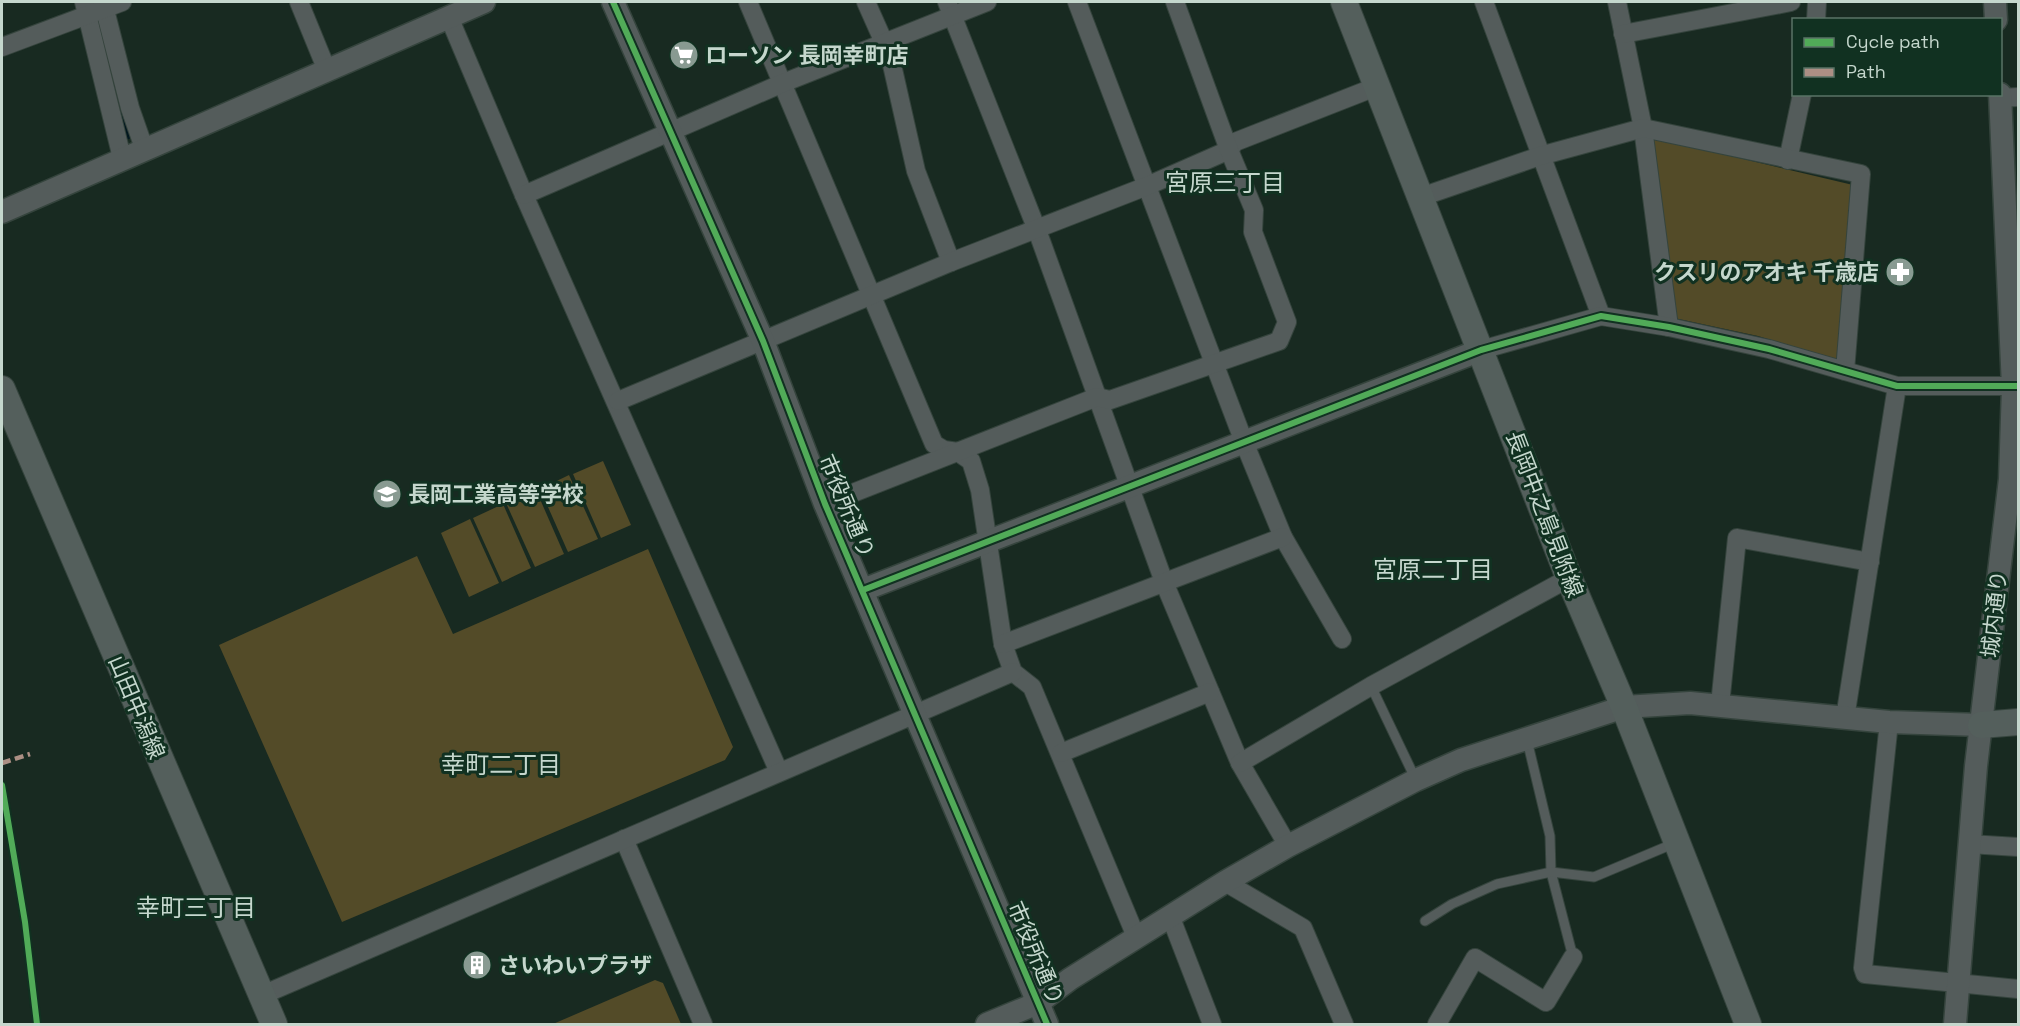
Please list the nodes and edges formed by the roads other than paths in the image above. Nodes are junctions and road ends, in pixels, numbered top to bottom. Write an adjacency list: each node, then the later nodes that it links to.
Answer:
1 (122, 2): 16 (street)
2 (299, 2): 26 (street)
3 (484, 2): 20 (street)
4 (613, 2): 32 (street, 市役所通り)
5 (748, 2): 27 (street)
6 (866, 2): 24 (street)
7 (987, 2): 18 (street)
8 (1077, 2): 38 (street)
9 (1175, 2): 34 (street)
10 (1344, 2): 28 (main road, 長岡中之島見附線)
11 (1484, 2): 35 (street)
12 (1617, 2): 23 (street)
13 (1791, 2): 19 (street)
14 (1817, 2): 21 (street)
15 (1995, 2): 22 (street)
16 (104, 5): 17 (street); 33 (street)
17 (85, 8): 25 (street); 36 (street)
18 (949, 8): 24 (street); 42 (street)
19 (1715, 9): 23 (street)
20 (449, 17): 26 (street); 39 (street)
21 (1816, 18)
22 (1996, 18)
23 (1623, 34): 31 (street)
24 (884, 41): 27 (street); 43 (street)
25 (2, 47)
26 (326, 69): 33 (street)
27 (783, 83): 32 (street); 44 (street)
28 (1378, 86): 34 (street); 40 (main road, 長岡中之島見附線)
29 (1802, 96): 37 (street)
30 (2006, 96): 52 (street, 城内通り)
31 (1643, 128): 35 (street); 37 (street); 46 (street)
32 (670, 132): 39 (street); 47 (street, 市役所通り)
33 (144, 148): 36 (street)
34 (1229, 150): 38 (street); 49 (street)
35 (1540, 156): 40 (street); 45 (street)
36 (122, 158): 41 (street)
37 (1788, 159): 50 (street)
38 (1147, 186): 42 (street); 49 (street)
39 (524, 195): 55 (street)
40 (1421, 197): 48 (main road, 長岡中之島見附線)
41 (2, 212)
42 (1037, 230): 43 (street); 54 (street)
43 (951, 262): 44 (street)
44 (872, 297): 47 (street); 57 (street)
45 (1601, 316): 46 (street); 48 (street)
46 (1669, 327): 50 (street)
47 (763, 341): 55 (street); 59 (street, 市役所通り)
48 (1481, 350): 56 (street); 63 (main road, 長岡中之島見附線)
49 (1216, 364): 54 (street); 56 (street)
50 (1845, 371): 51 (street)
51 (1897, 386): 52 (street); 62 (street)
52 (2016, 387): 77 (street, 城内通り)
53 (2, 389): 96 (main road, 山田中潟線)
54 (1097, 397): 57 (street); 58 (street)
55 (618, 401): 81 (street)
56 (1244, 442): 58 (street); 60 (street)
57 (958, 452): 59 (street); 61 (street)
58 (1132, 486): 61 (street); 64 (street)
59 (825, 504): 65 (street, 市役所通り)
60 (1283, 537): 64 (street); 66 (street)
61 (987, 541): 65 (street); 67 (street)
62 (1869, 561): 71 (street); 74 (street)
63 (1569, 578): 69 (street); 72 (main road, 長岡中之島見附線)
64 (1164, 582): 67 (street); 70 (street)
65 (863, 590): 73 (street, 市役所通り)
66 (1342, 639)
67 (1003, 644): 68 (street)
68 (1013, 672): 73 (street); 79 (street)
69 (1371, 686): 80 (street); 82 (lane)
70 (1210, 692): 79 (street); 80 (street)
71 (1720, 705): 72 (street); 74 (street)
72 (1624, 707): 78 (street); 84 (main road, 長岡中之島見附線)
73 (915, 714): 81 (street); 97 (street, 市役所通り)
74 (1845, 718): 75 (street)
75 (1889, 722): 77 (street); 94 (street)
76 (2019, 722): 77 (main road)
77 (1982, 725): 85 (street, 城内通り)
78 (1526, 738): 82 (street); 88 (lane)
79 (1061, 753): 92 (street)
80 (1240, 763): 86 (street)
81 (779, 772): 83 (street)
82 (1416, 780): 86 (street)
83 (624, 839): 96 (street); 99 (street)
84 (1677, 842): 88 (lane); 106 (main road, 長岡中之島見附線)
85 (1969, 844): 87 (street); 94 (street, 城内通り)
86 (1288, 846): 89 (street)
87 (2019, 846)
88 (1551, 872): 91 (lane); 93 (lane)
89 (1225, 882): 90 (street); 104 (street)
90 (1171, 918): 92 (street); 103 (street)
91 (1425, 921)
92 (1137, 939): 97 (street)
93 (1573, 957): 105 (street)
94 (1960, 982): 95 (street); 107 (street, 城内通り)
95 (2019, 989)
96 (260, 996): 98 (main road, 山田中潟線)
97 (1038, 1003): 100 (street); 101 (street); 102 (street, 市役所通り)
98 (273, 1024)
99 (703, 1024)
100 (987, 1024)
101 (1026, 1024)
102 (1047, 1024)
103 (1212, 1024)
104 (1344, 1024)
105 (1437, 1024)
106 (1748, 1024)
107 (1955, 1024)

